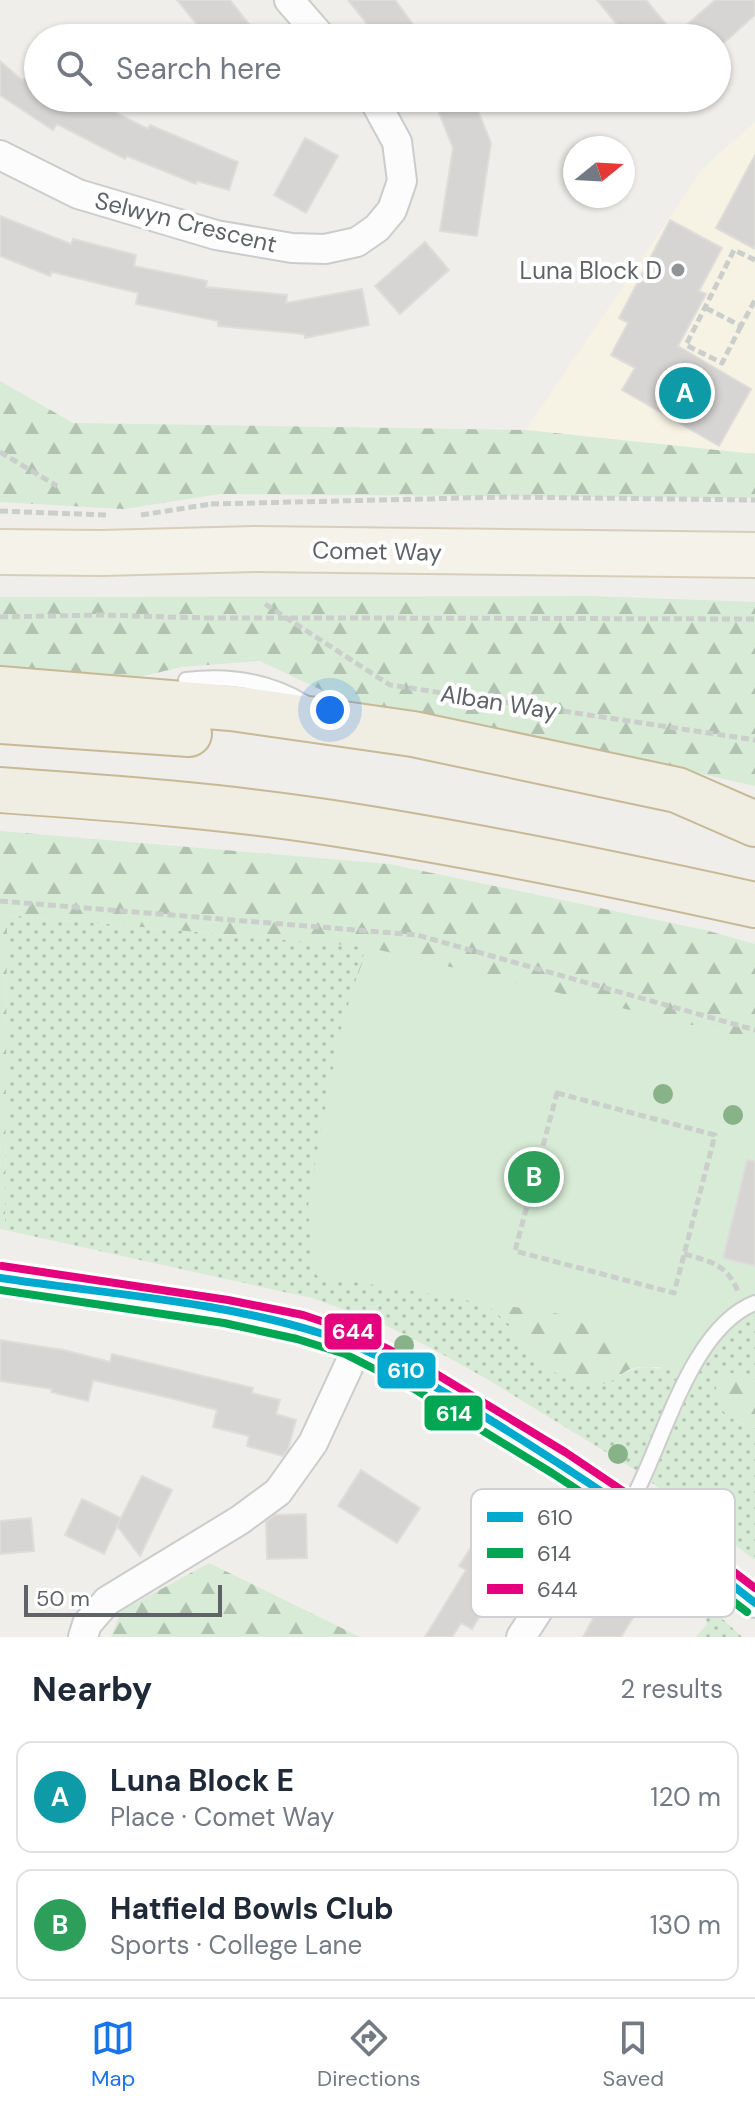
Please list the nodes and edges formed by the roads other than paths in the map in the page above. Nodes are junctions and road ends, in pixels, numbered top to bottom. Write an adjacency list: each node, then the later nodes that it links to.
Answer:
1 (289, 0): 2 (street)
2 (310, 24)
3 (381, 112): 4 (street, Selwyn Crescent)
4 (0, 155)
5 (0, 552): 6 (main road, Comet Way, bridge)
6 (755, 555)
7 (186, 680): 10 (lane)
8 (0, 689): 10 (highway)
9 (0, 721): 12 (highway)
10 (336, 723): 12 (highway)
11 (0, 790): 13 (highway)
12 (755, 825)
13 (755, 905)
14 (0, 1278): 16 (street)
15 (749, 1306): 18 (lane)
16 (357, 1348): 17 (street); 22 (street)
17 (597, 1489)
18 (636, 1489)
19 (735, 1586): 20 (street)
20 (755, 1603)
21 (536, 1617): 23 (street)
22 (83, 1637)
23 (521, 1637)

